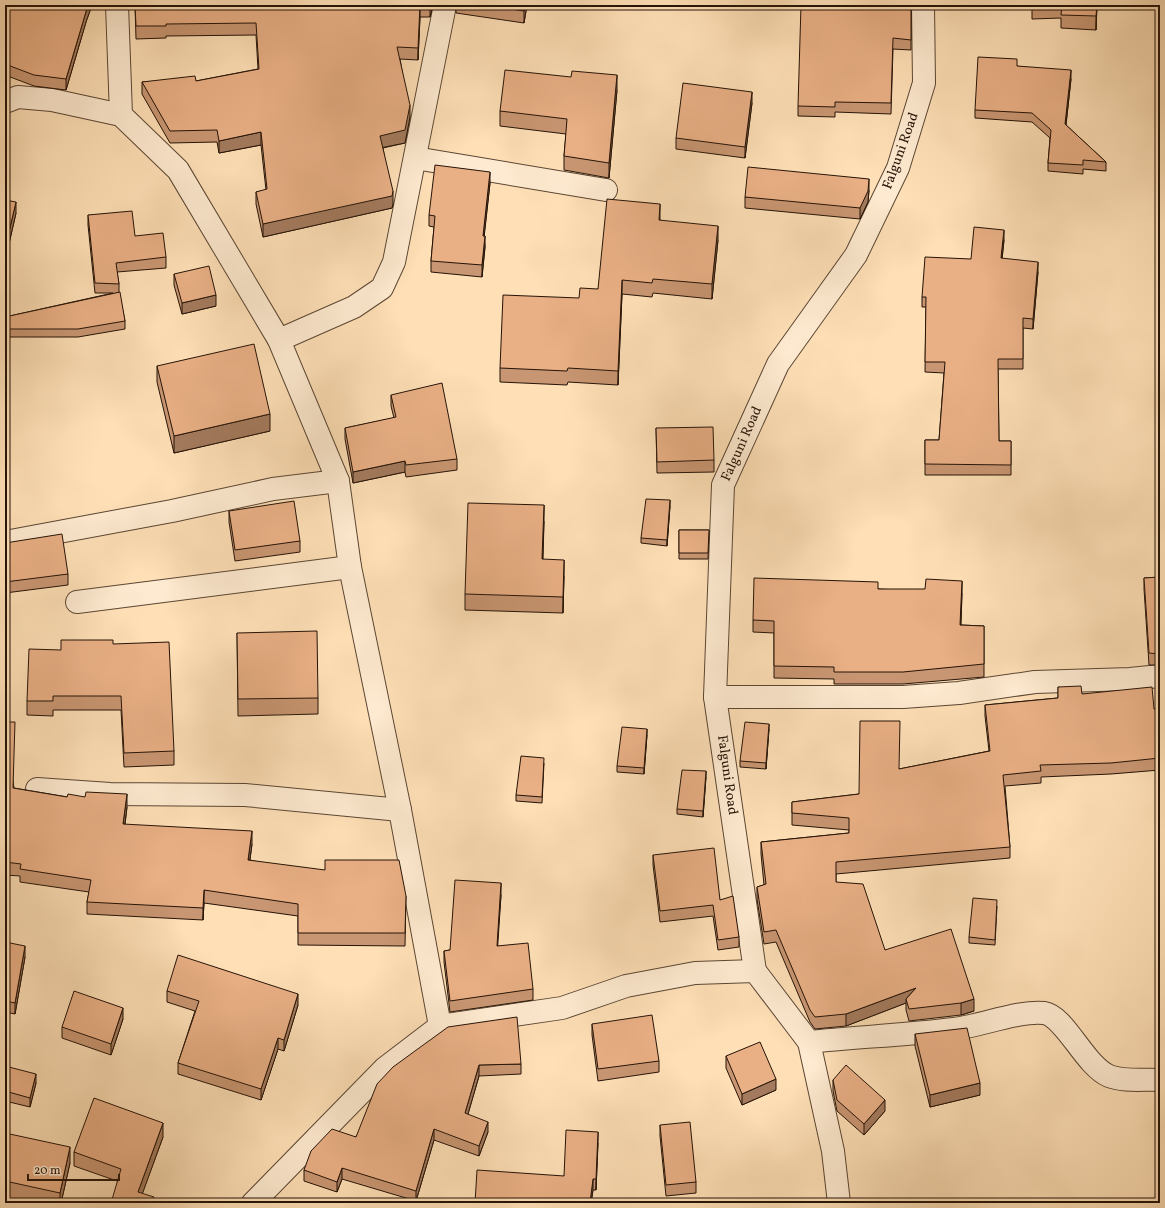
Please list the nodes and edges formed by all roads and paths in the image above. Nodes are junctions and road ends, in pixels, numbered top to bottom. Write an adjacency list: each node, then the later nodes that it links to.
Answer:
1 (117, 5): 5 (street)
2 (446, 5): 6 (street)
3 (923, 5): 14 (street, Falguni Road)
4 (9, 96): 5 (street)
5 (121, 115): 8 (street)
6 (415, 158): 7 (street); 8 (street)
7 (606, 190)
8 (279, 340): 9 (street)
9 (338, 481): 10 (street); 11 (street)
10 (5, 542)
11 (350, 567): 12 (street); 16 (street)
12 (77, 602)
13 (1160, 676): 14 (street)
14 (715, 697): 17 (street, Falguni Road)
15 (37, 789): 16 (street)
16 (400, 810): 18 (street)
17 (755, 971): 18 (street); 19 (street)
18 (440, 1026): 21 (street)
19 (809, 1042): 20 (street); 22 (street)
20 (1160, 1080)
21 (253, 1203)
22 (839, 1203)

